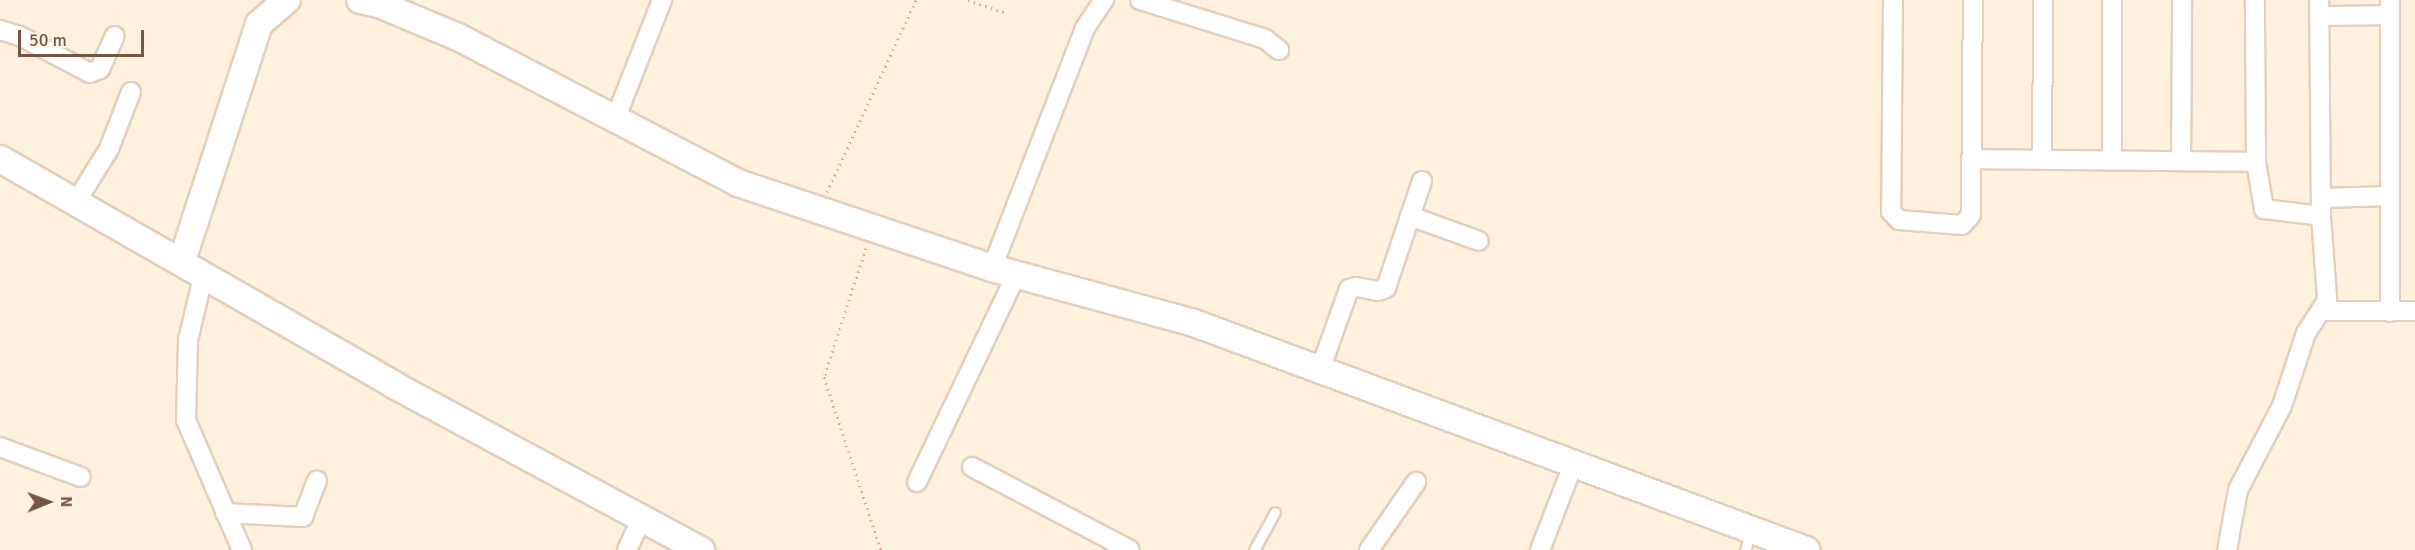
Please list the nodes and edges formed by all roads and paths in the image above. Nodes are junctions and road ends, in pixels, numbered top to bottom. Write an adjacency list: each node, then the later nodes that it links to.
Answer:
1 (287, 0): 38 (street)
2 (360, 0): 22 (street)
3 (662, 0): 22 (street)
4 (916, 0): 33 (path)
5 (968, 0): 17 (path)
6 (1116, 0): 14 (street)
7 (1140, 0): 20 (street)
8 (1893, 0): 24 (street)
9 (1973, 0): 24 (street)
10 (2043, 0): 25 (street)
11 (2112, 0): 26 (street)
12 (2182, 0): 27 (street)
13 (2255, 0): 28 (street)
14 (1099, 7): 39 (street)
15 (2319, 8): 16 (street); 31 (street)
16 (2390, 8): 30 (street)
17 (1005, 13)
18 (0, 30): 19 (street)
19 (115, 36)
20 (1279, 50)
21 (131, 92): 32 (street)
22 (616, 117): 33 (street)
23 (0, 159): 32 (street)
24 (1972, 159): 25 (street)
25 (2042, 160): 26 (street)
26 (2112, 160): 27 (street)
27 (2181, 161): 28 (street)
28 (2256, 162): 35 (street)
29 (1422, 181): 34 (street)
30 (2390, 196): 31 (street); 42 (street)
31 (2321, 198): 35 (street)
32 (76, 202): 38 (street)
33 (818, 211): 36 (street)
34 (1410, 216): 37 (street); 43 (street)
35 (2321, 216): 40 (street)
36 (873, 229): 39 (street); 58 (path)
37 (1479, 241)
38 (193, 267): 52 (street); 53 (street)
39 (1004, 271): 43 (street); 49 (street)
40 (2325, 304): 42 (street); 64 (street)
41 (2415, 311): 42 (street)
42 (2390, 312)
43 (1320, 370): 45 (street)
44 (0, 447): 47 (street)
45 (1573, 465): 54 (street); 62 (street)
46 (972, 467): 59 (street)
47 (81, 477)
48 (317, 481): 52 (street)
49 (917, 482)
50 (1416, 482): 61 (street)
51 (1275, 512): 60 (lane)
52 (225, 513): 55 (street)
53 (642, 518): 56 (street); 57 (street)
54 (1749, 540): 63 (street)
55 (242, 550)
56 (627, 550)
57 (701, 550)
58 (881, 550)
59 (1130, 550)
60 (1254, 550)
61 (1369, 550)
62 (1540, 550)
63 (1806, 550)
64 (2227, 550)

